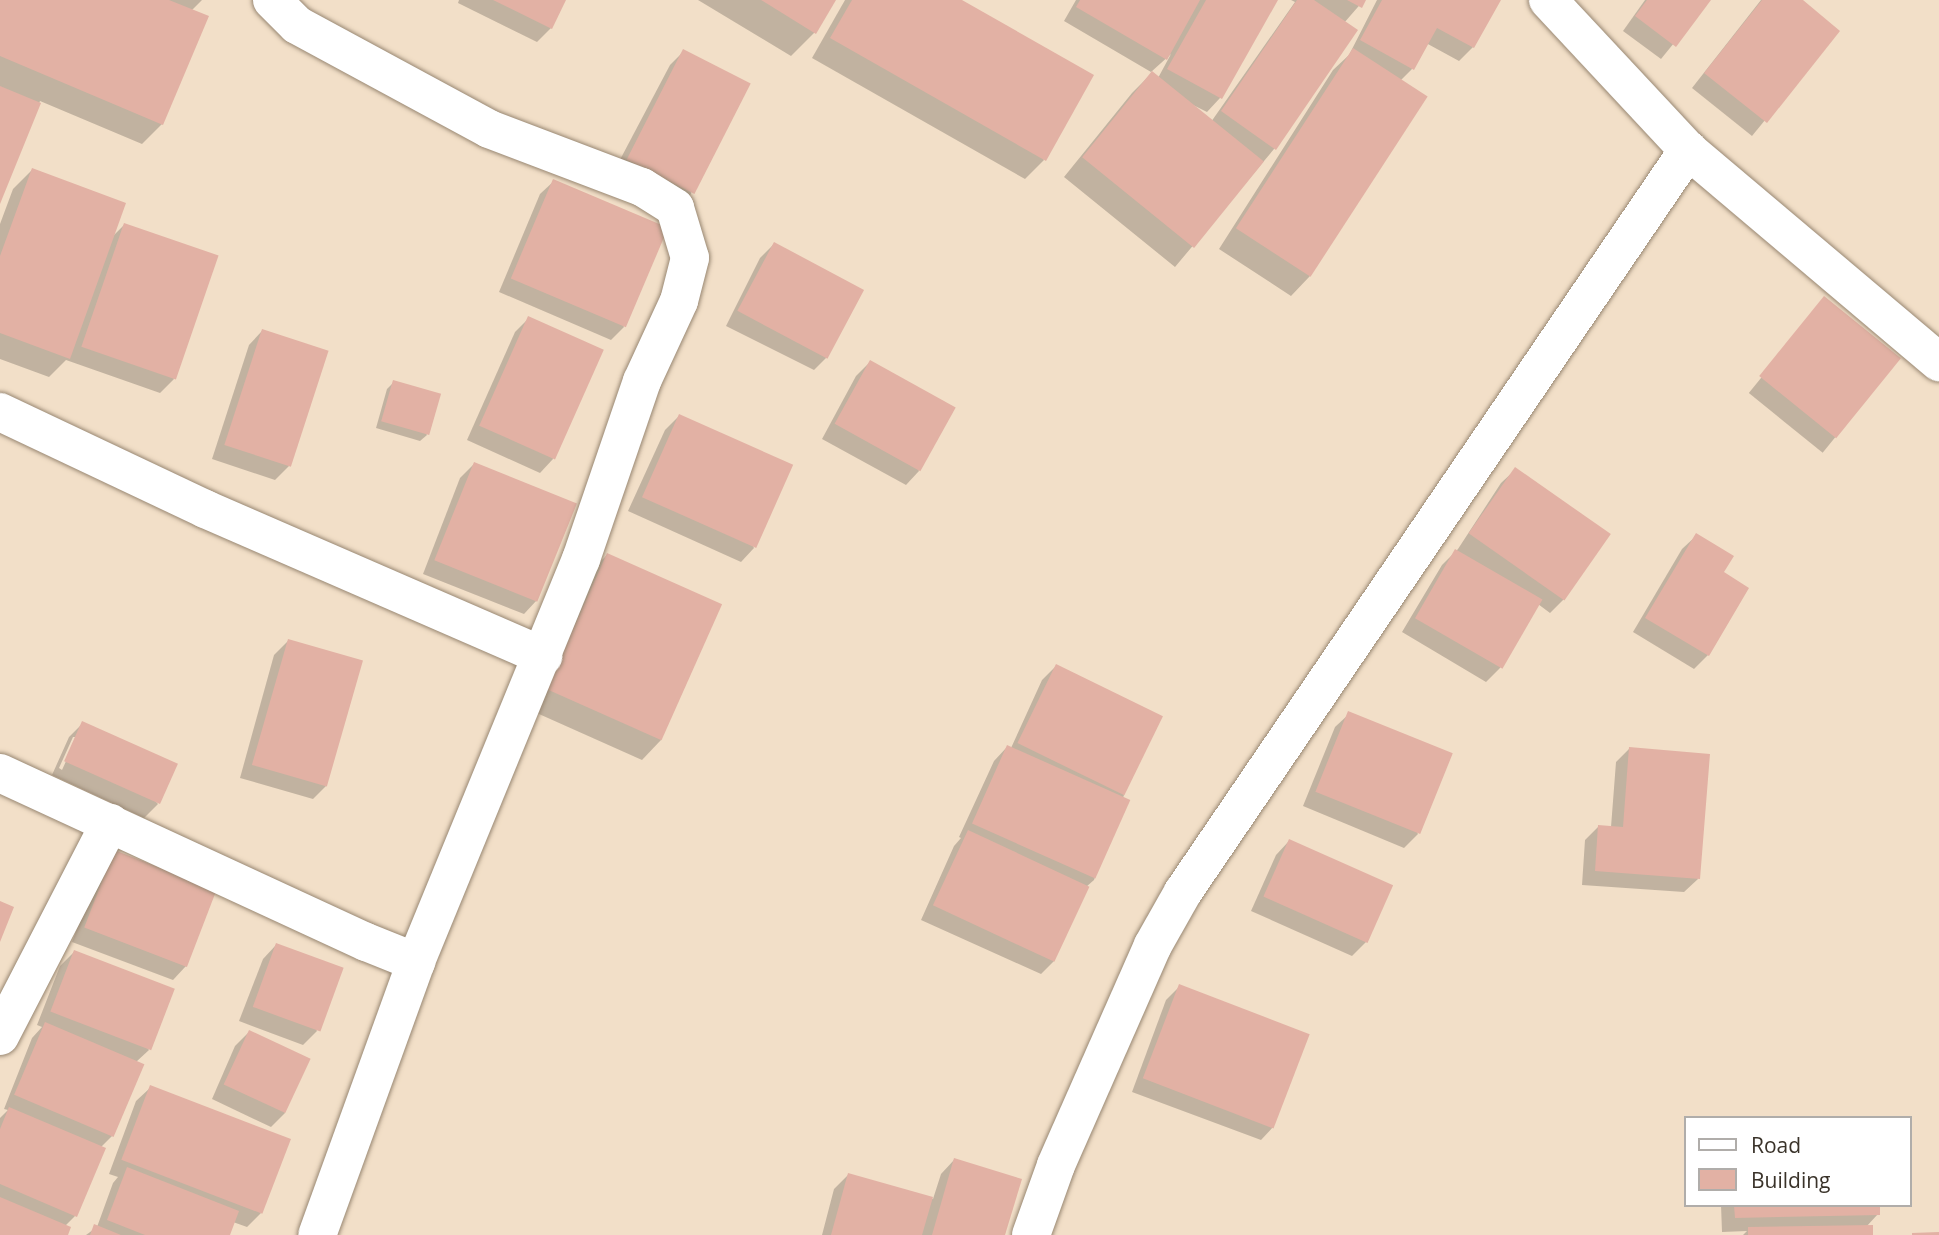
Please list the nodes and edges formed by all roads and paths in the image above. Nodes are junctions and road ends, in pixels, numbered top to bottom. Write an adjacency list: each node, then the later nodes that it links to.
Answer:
1 (272, 0): 6 (street)
2 (1548, 0): 3 (street)
3 (1688, 150): 4 (street); 12 (street)
4 (1939, 362)
5 (0, 412): 6 (street)
6 (543, 656): 9 (street)
7 (0, 773): 8 (street)
8 (110, 823): 9 (street); 10 (street)
9 (416, 962): 11 (street)
10 (0, 1036)
11 (317, 1235)
12 (1031, 1235)

